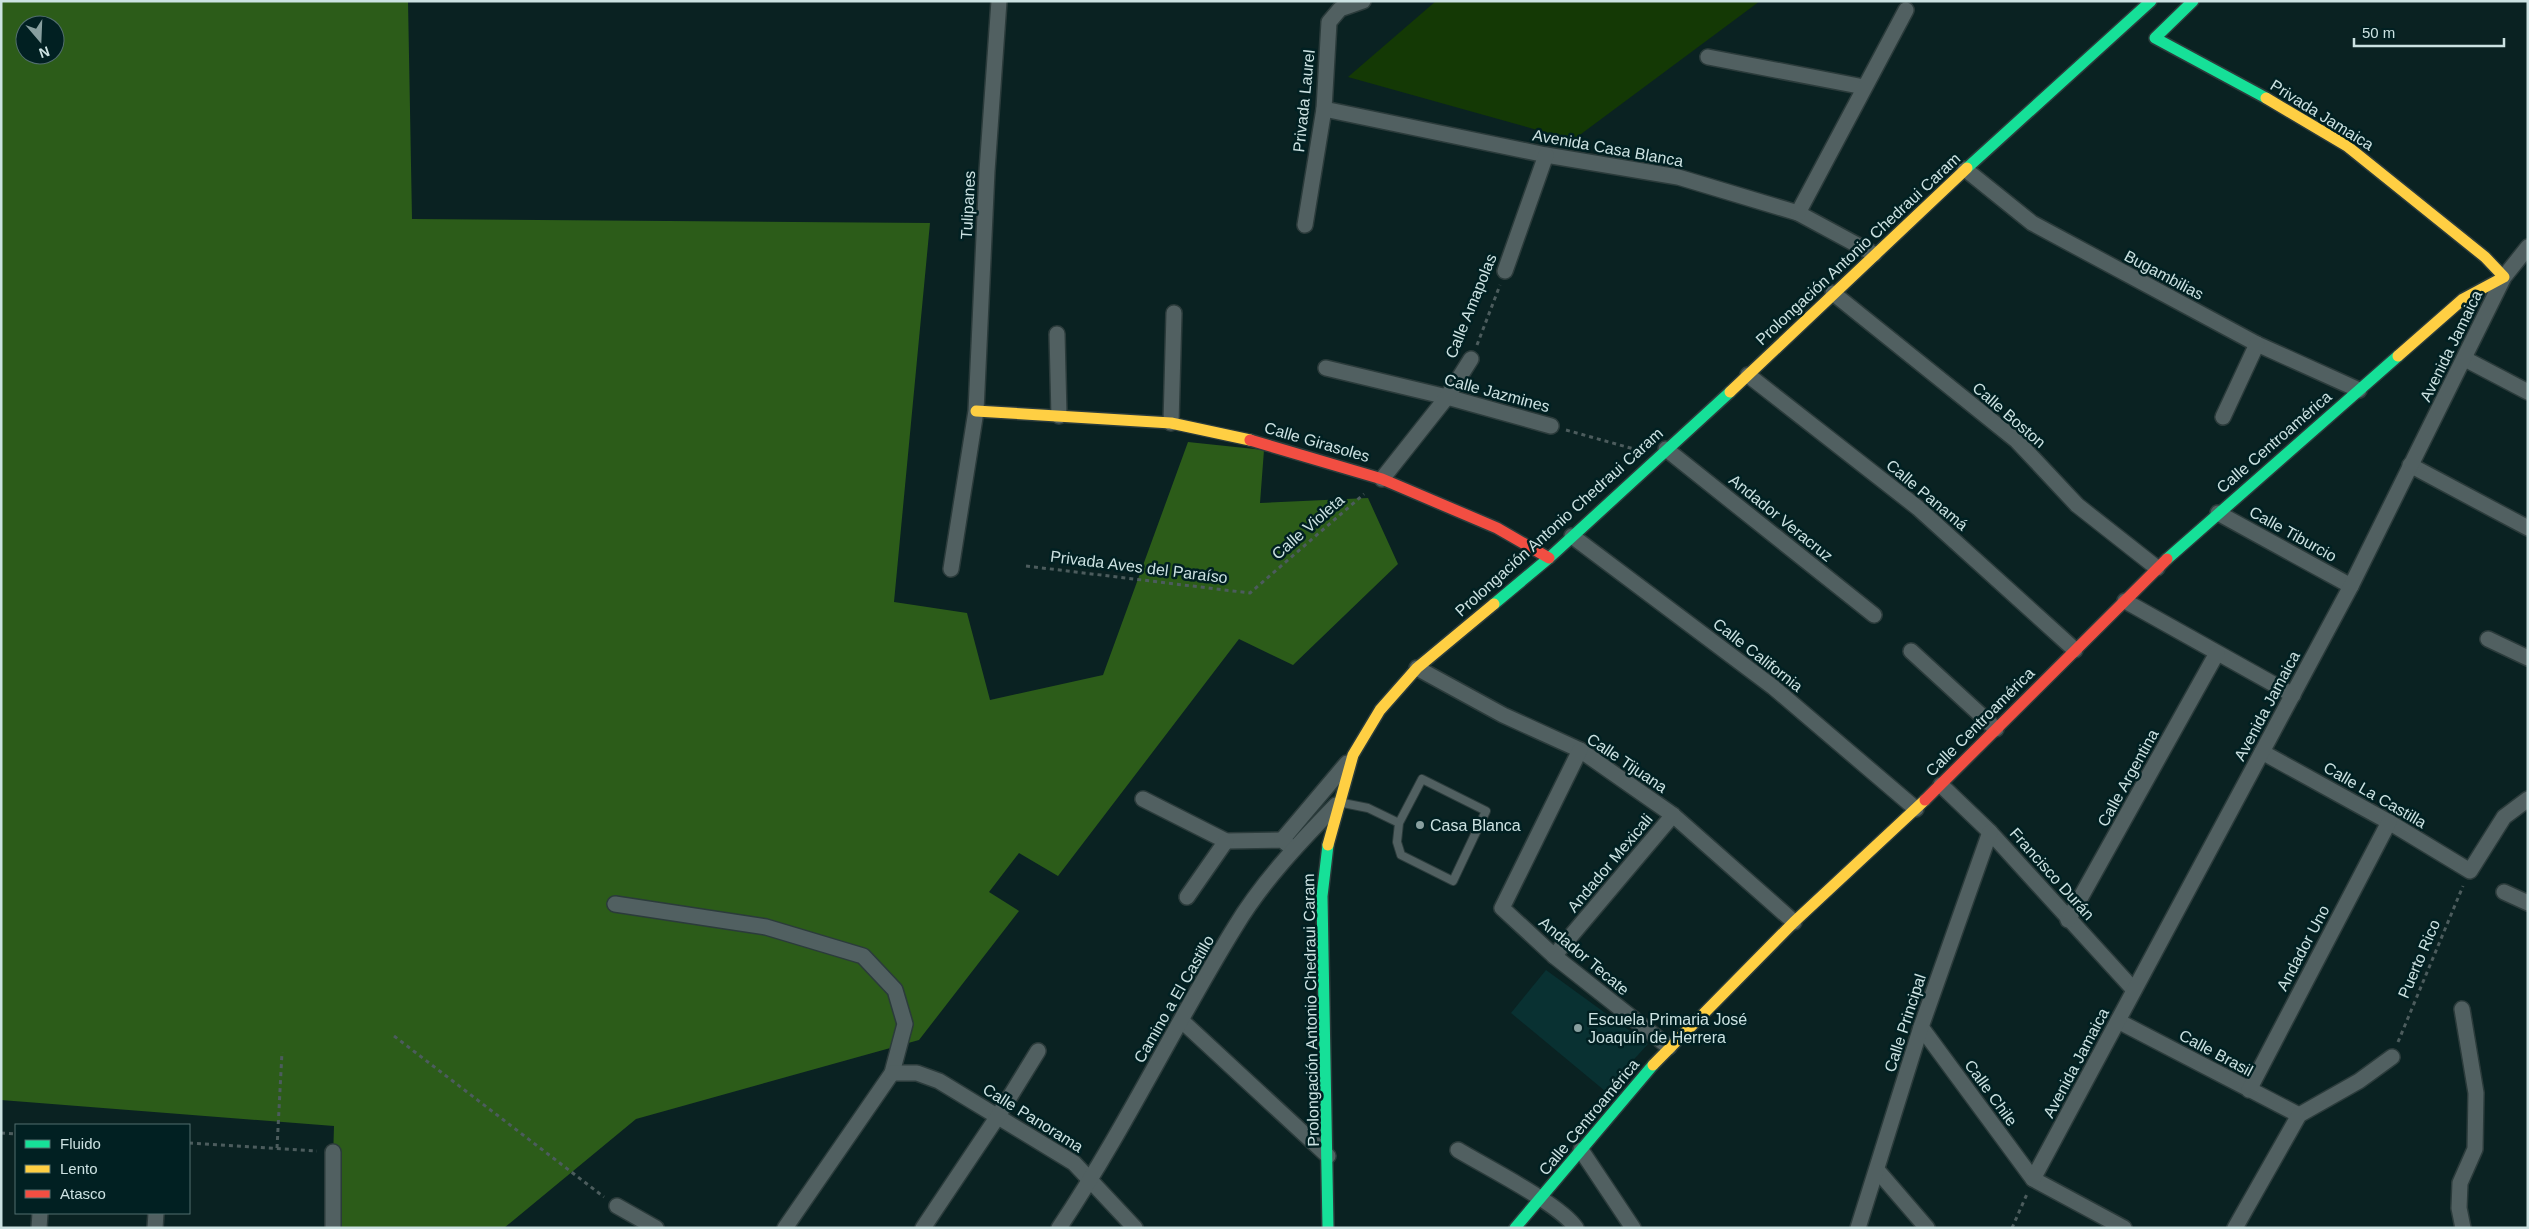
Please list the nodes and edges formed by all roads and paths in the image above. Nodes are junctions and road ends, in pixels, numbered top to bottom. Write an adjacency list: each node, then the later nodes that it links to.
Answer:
1 (999, 1): 28 (street, Tulipanes)
2 (1363, 1): 8 (street, Privada Laurel)
3 (2151, 1): 10 (street, Prolongación Antonio Chedraui Caram)
4 (2193, 1): 16 (street, Privada Jamaica)
5 (1906, 10): 7 (street)
6 (1708, 57): 7 (street)
7 (1864, 87): 11 (street)
8 (1324, 109): 9 (street, Avenida Casa Blanca); 12 (street, Privada Laurel)
9 (1546, 155): 11 (street, Avenida Casa Blanca); 15 (street, Calle Amapolas)
10 (1965, 170): 14 (street, Prolongación Antonio Chedraui Caram); 20 (street, Bugambilias)
11 (1798, 213): 14 (street, Avenida Casa Blanca)
12 (1305, 225)
13 (2528, 247): 16 (street, Avenida Jamaica)
14 (1874, 254): 17 (street, Prolongación Antonio Chedraui Caram)
15 (1505, 271): 21 (path, Calle Amapolas)
16 (2504, 277): 22 (street, Avenida Jamaica); 25 (street, Calle Centroamérica)
17 (1833, 293): 24 (street, Prolongación Antonio Chedraui Caram); 41 (street, Calle Boston)
18 (1174, 313): 31 (street)
19 (1058, 334): 29 (street)
20 (2257, 344): 25 (street, Bugambilias); 30 (street)
21 (1471, 359): 27 (street, Calle Amapolas)
22 (2465, 359): 26 (street); 34 (street, Avenida Jamaica)
23 (1326, 368): 27 (street, Calle Jazmines)
24 (1748, 375): 33 (street, Prolongación Antonio Chedraui Caram); 48 (street, Calle Panamá)
25 (2359, 390): 36 (street, Calle Centroamérica)
26 (2528, 392)
27 (1446, 397): 32 (street, Calle Jazmines); 35 (street, Calle Amapolas)
28 (976, 411): 29 (street, Calle Girasoles); 42 (street, Tulipanes)
29 (1059, 416): 31 (street, Calle Girasoles)
30 (2223, 417)
31 (1171, 423): 35 (street, Calle Girasoles)
32 (1551, 426): 33 (path, Calle Jazmines)
33 (1663, 452): 38 (street, Prolongación Antonio Chedraui Caram); 46 (street, Andador Veracruz)
34 (2410, 465): 37 (street); 43 (street, Avenida Jamaica)
35 (1382, 479): 39 (street, Calle Girasoles); 44 (path, Calle Violeta)
36 (2218, 513): 41 (street, Calle Centroamérica); 43 (street, Calle Tiburcio)
37 (2528, 528)
38 (1572, 536): 39 (street, Prolongación Antonio Chedraui Caram); 62 (street, Calle California)
39 (1549, 558): 52 (street, Prolongación Antonio Chedraui Caram)
40 (1026, 566): 44 (path, Privada Aves del Paraíso)
41 (2157, 568): 45 (street, Calle Centroamérica)
42 (951, 569)
43 (2351, 586): 53 (street, Avenida Jamaica)
44 (1250, 594)
45 (2125, 602): 48 (street, Calle Centroamérica); 50 (street)
46 (1874, 615)
47 (2488, 640): 51 (street)
48 (2075, 650): 54 (street, Calle Centroamérica)
49 (1912, 651): 54 (street)
50 (2217, 652): 53 (street); 74 (street, Calle Argentina)
51 (2528, 658)
52 (1417, 668): 55 (street, Calle Tijuana); 57 (street, Prolongación Antonio Chedraui Caram)
53 (2293, 695): 56 (street, Avenida Jamaica)
54 (1996, 729): 58 (street, Calle Centroamérica)
55 (1580, 750): 63 (street, Calle Tijuana); 76 (street, Andador Tecate)
56 (2262, 752): 64 (street, Calle La Castilla); 77 (street, Avenida Jamaica)
57 (1353, 755): 61 (street, Prolongación Antonio Chedraui Caram); 68 (street, Camino a El Castillo)
58 (1940, 785): 62 (street, Calle Centroamérica); 66 (street, Francisco Durán)
59 (1143, 798): 67 (street)
60 (2528, 799): 69 (street)
61 (1339, 802): 65 (lane); 68 (street, Camino a El Castillo); 98 (street, Prolongación Antonio Chedraui Caram)
62 (1916, 809): 75 (street, Calle Centroamérica)
63 (1673, 815): 75 (street, Calle Tijuana); 76 (street, Andador Mexicali)
64 (2389, 822): 69 (street, Calle La Castilla); 88 (street, Andador Uno)
65 (1399, 823): 65 (lane)
66 (1990, 832): 74 (street, Francisco Durán); 81 (street, Calle Principal)
67 (1226, 841): 68 (street); 71 (street)
68 (1287, 845): 79 (street, Camino a El Castillo)
69 (2470, 871): 86 (path, Puerto Rico)
70 (2504, 892): 72 (street)
71 (1187, 897)
72 (2528, 903)
73 (615, 904): 87 (street)
74 (2068, 920): 77 (street, Francisco Durán)
75 (1794, 922): 83 (street, Calle Centroamérica)
76 (1554, 956): 83 (street, Andador Tecate)
77 (2134, 990): 80 (street, Avenida Jamaica)
78 (2462, 1008): 123 (street)
79 (1182, 1021): 98 (street); 101 (street, Camino a El Castillo)
80 (2118, 1021): 88 (street, Calle Brasil); 100 (street, Avenida Jamaica)
81 (1921, 1027): 99 (street, Calle Principal); 100 (street, Calle Chile)
82 (394, 1036): 103 (path)
83 (1669, 1047): 96 (street, Calle Centroamérica)
84 (1038, 1051): 90 (street)
85 (282, 1052): 94 (path)
86 (2392, 1057): 89 (street)
87 (892, 1073): 90 (street, Calle Panorama); 110 (street)
88 (2249, 1090): 89 (street, Calle Brasil)
89 (2299, 1114): 122 (street)
90 (998, 1116): 101 (street, Calle Panorama); 111 (street)
91 (1, 1133): 92 (path)
92 (15, 1134)
93 (190, 1143): 94 (path)
94 (277, 1148): 97 (path)
95 (1458, 1150): 102 (street)
96 (1581, 1150): 102 (street, Calle Centroamérica); 117 (street)
97 (333, 1152): 108 (street)
98 (1328, 1156): 114 (street, Prolongación Antonio Chedraui Caram)
99 (1877, 1170): 118 (street, Calle Principal); 119 (street)
100 (2033, 1179): 120 (path); 121 (street)
101 (1090, 1182): 112 (street, Camino a El Castillo); 113 (street, Calle Panorama)
102 (1541, 1200): 115 (street, Calle Centroamérica); 116 (street)
103 (617, 1206): 109 (street)
104 (40, 1214): 106 (street)
105 (156, 1214): 107 (street)
106 (39, 1228)
107 (155, 1228)
108 (333, 1228)
109 (656, 1228)
110 (785, 1228)
111 (923, 1228)
112 (1059, 1228)
113 (1136, 1228)
114 (1328, 1228)
115 (1515, 1228)
116 (1576, 1228)
117 (1633, 1228)
118 (1858, 1228)
119 (1927, 1228)
120 (2012, 1228)
121 (2124, 1228)
122 (2235, 1228)
123 (2463, 1228)

